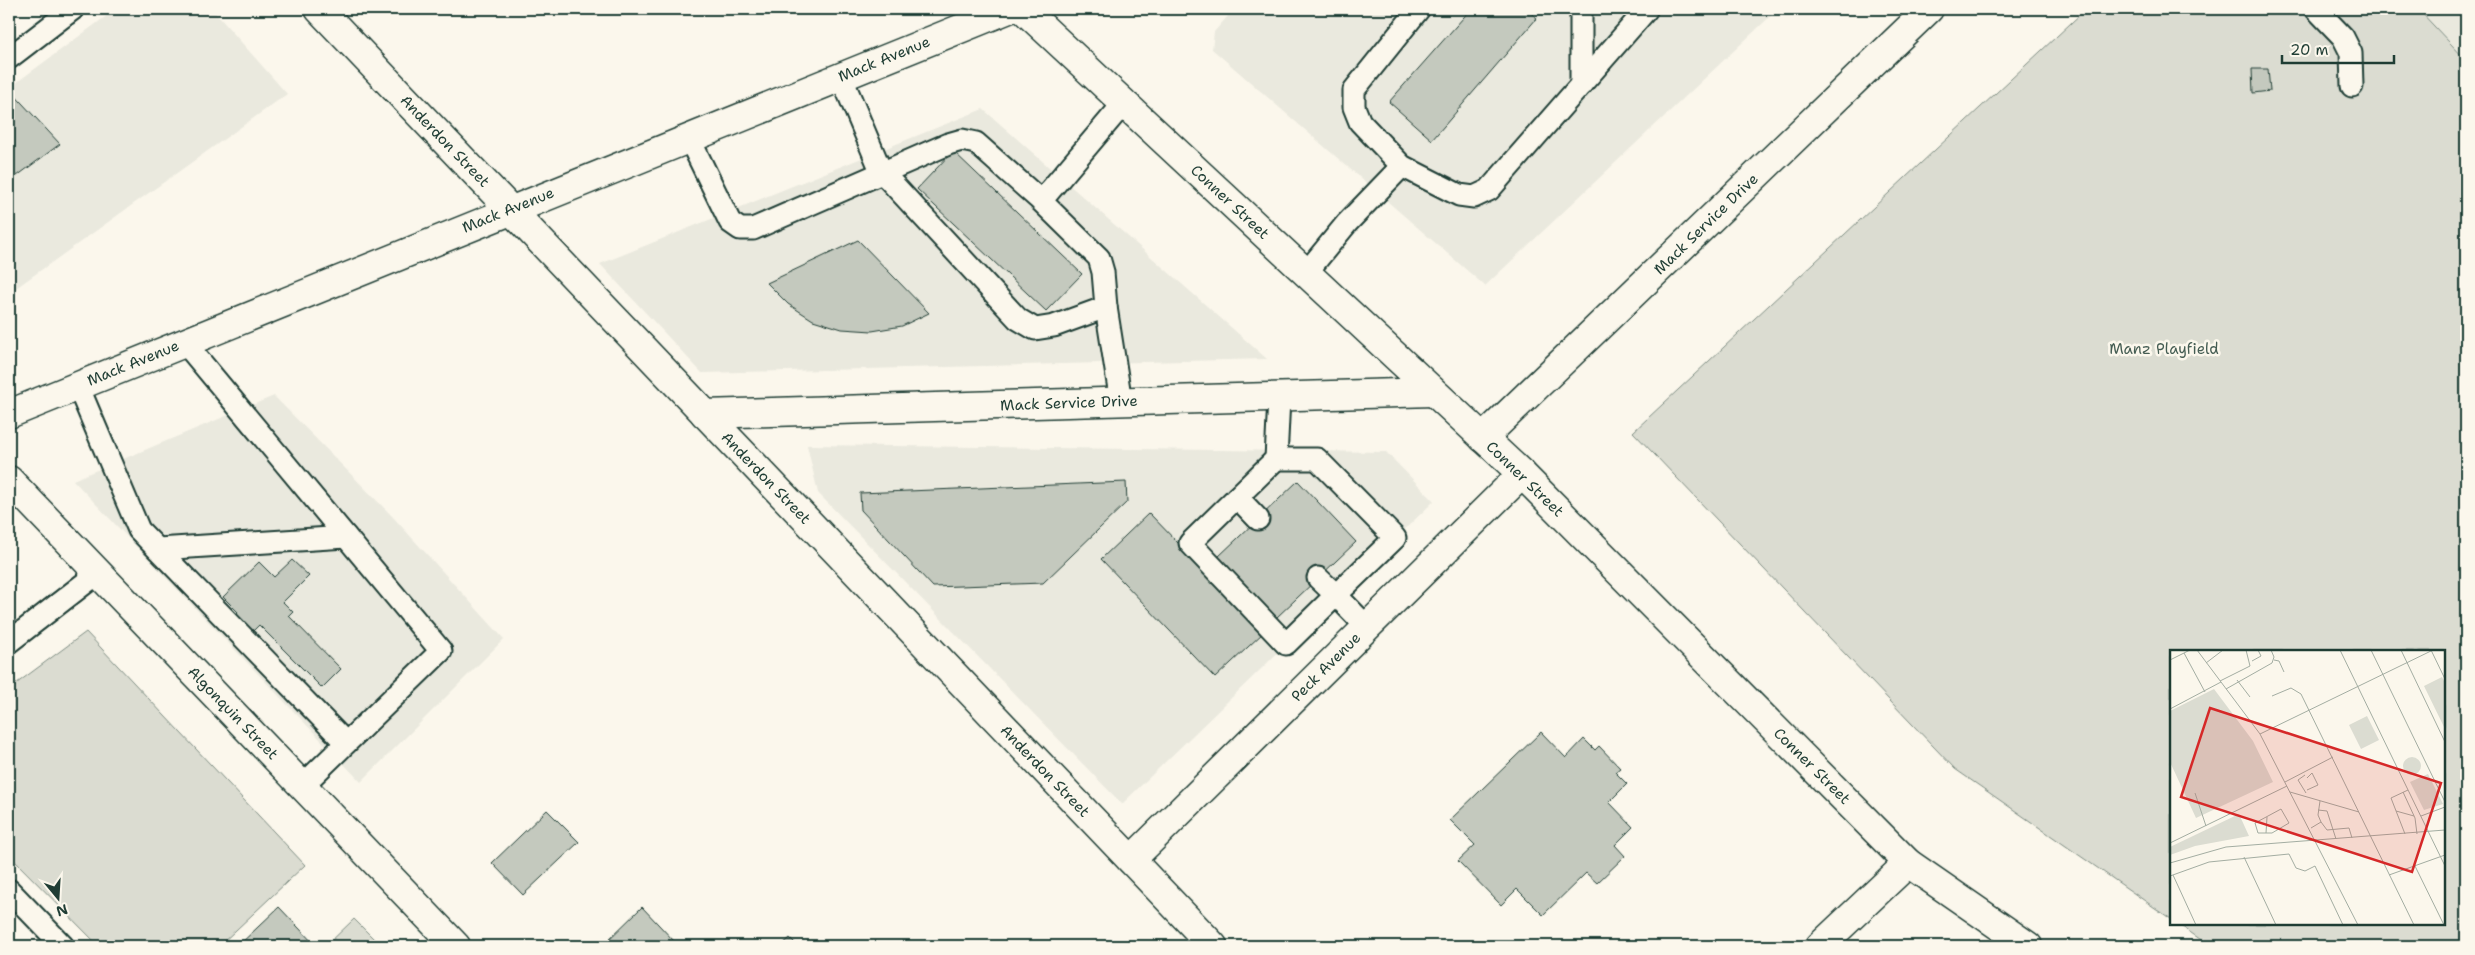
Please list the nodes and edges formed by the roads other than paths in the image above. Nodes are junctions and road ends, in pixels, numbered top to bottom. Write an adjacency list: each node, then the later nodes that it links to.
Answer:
1 (73, 9): 10 (lane)
2 (319, 9): 19 (street, Anderdon Street)
3 (1009, 9): 11 (street, Mack Avenue)
4 (1023, 9): 14 (street, Conner Street)
5 (1419, 9): 16 (lane)
6 (1581, 9): 12 (lane)
7 (1647, 9): 12 (lane)
8 (1929, 9): 29 (street, Mack Service Drive)
9 (2316, 9): 13 (lane)
10 (9, 58)
11 (841, 76): 15 (street, Mack Avenue); 17 (lane)
12 (1581, 85): 16 (lane)
13 (2352, 86)
14 (1124, 103): 18 (lane); 20 (street, Conner Street)
15 (689, 138): 17 (lane); 19 (street, Mack Avenue)
16 (1402, 166): 20 (lane)
17 (880, 171): 18 (lane); 21 (lane)
18 (1041, 201): 21 (lane)
19 (511, 209): 22 (street, Mack Avenue); 28 (street, Anderdon Street)
20 (1306, 273): 24 (street, Conner Street)
21 (1106, 307): 26 (lane)
22 (185, 342): 23 (street, Mack Avenue); 35 (lane)
23 (78, 386): 27 (street, Mack Avenue); 36 (lane)
24 (1433, 392): 25 (street, Mack Service Drive); 29 (street, Conner Street)
25 (1279, 398): 26 (street, Mack Service Drive); 30 (lane)
26 (1121, 402): 28 (street, Mack Service Drive)
27 (9, 414)
28 (705, 414): 44 (street, Anderdon Street)
29 (1483, 438): 31 (street, Conner Street)
30 (1276, 459): 33 (lane); 39 (lane)
31 (1522, 474): 40 (street, Peck Avenue); 45 (street, Conner Street)
32 (9, 480): 37 (street, Algonquin Street)
33 (1237, 497): 34 (lane); 39 (lane)
34 (1258, 519)
35 (346, 537): 36 (lane); 42 (lane)
36 (158, 549): 42 (lane)
37 (98, 573): 41 (lane); 43 (street, Algonquin Street)
38 (1318, 578): 39 (lane)
39 (1336, 595): 40 (lane)
40 (1367, 627): 44 (street, Peck Avenue)
41 (9, 642)
42 (346, 743): 43 (lane)
43 (302, 786): 48 (street, Algonquin Street)
44 (1131, 860): 49 (street, Anderdon Street)
45 (1908, 863): 50 (street); 51 (street, Conner Street)
46 (9, 890): 47 (lane)
47 (64, 946)
48 (456, 946)
49 (1213, 946)
50 (1820, 946)
51 (2028, 946)

